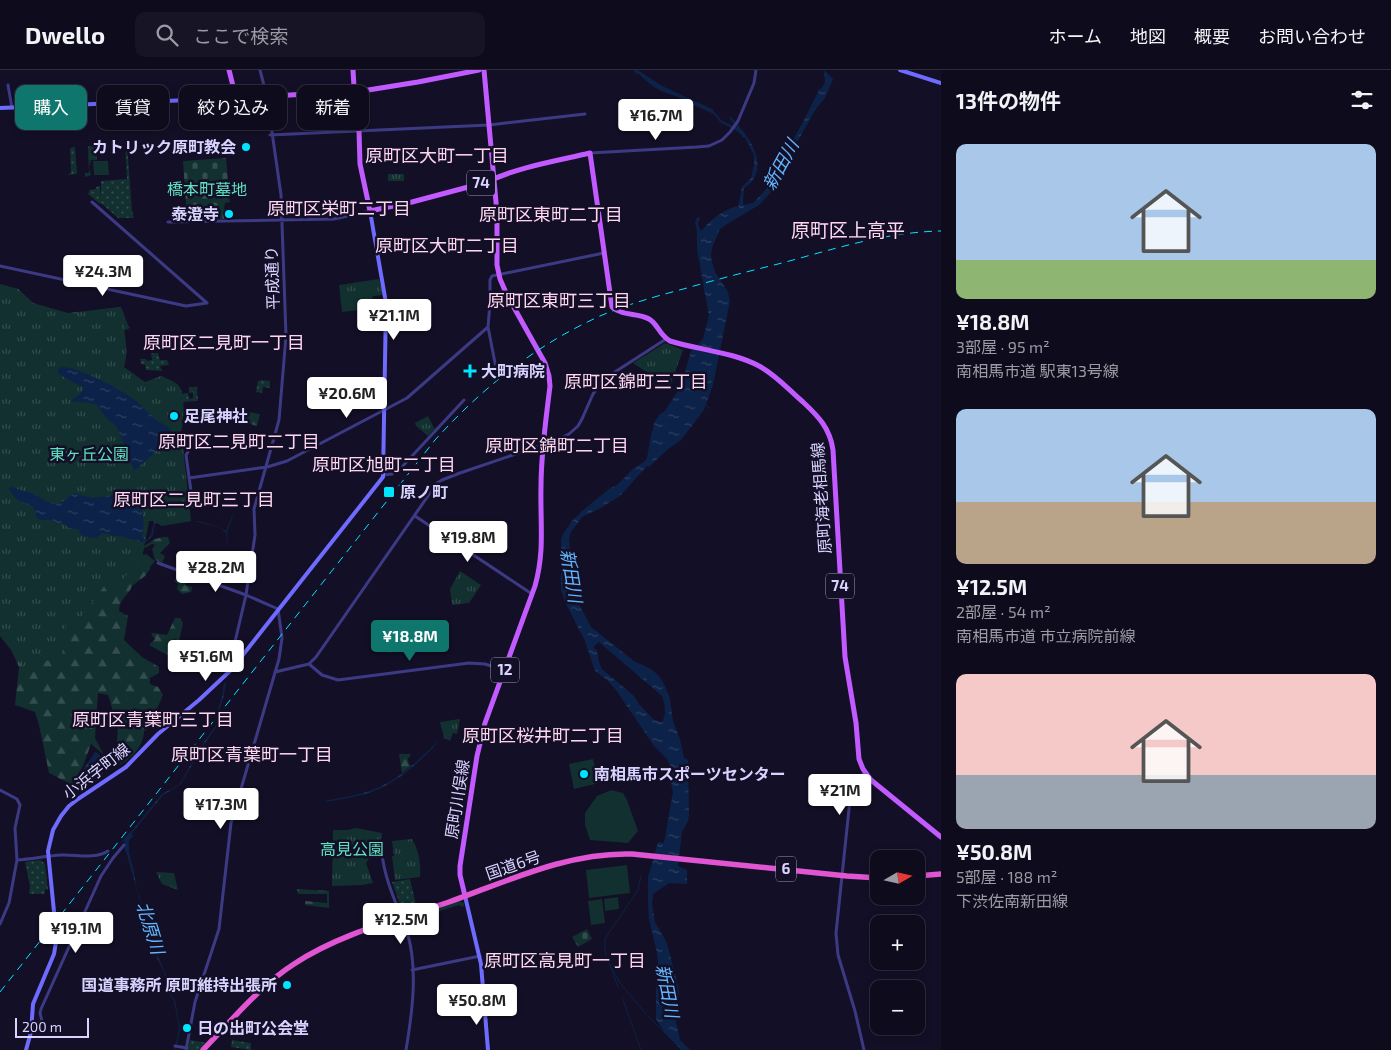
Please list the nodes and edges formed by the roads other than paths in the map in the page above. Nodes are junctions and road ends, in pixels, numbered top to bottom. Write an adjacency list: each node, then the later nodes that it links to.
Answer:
1 (229, 70): 10 (main road)
2 (260, 70): 11 (street, 平成通り)
3 (353, 70): 12 (main road)
4 (479, 70): 13 (main road)
5 (484, 70): 18 (main road, 原町川俣線 / 12)
6 (756, 70): 22 (street)
7 (900, 70): 8 (main road)
8 (941, 83)
9 (8, 85): 16 (street)
10 (233, 85)
11 (264, 85)
12 (354, 85)
13 (369, 90)
14 (179, 101): 16 (main road)
15 (0, 108): 16 (main road)
16 (12, 108)
17 (586, 114): 18 (street)
18 (489, 125): 20 (street); 23 (main road, 原町川俣線 / 12)
19 (270, 130): 21 (street, 平成通り)
20 (359, 132): 21 (street); 25 (main road)
21 (271, 135): 26 (street, 平成通り)
22 (590, 153): 23 (main road, 74); 28 (main road)
23 (494, 179): 25 (main road, 74); 30 (main road, 原町川俣線 / 12)
24 (92, 202): 29 (street)
25 (370, 210): 26 (street); 35 (main road)
26 (282, 220): 27 (street); 38 (street, 平成通り)
27 (168, 222)
28 (605, 253): 30 (street); 32 (main road)
29 (0, 266)
30 (499, 276): 31 (street); 36 (main road, 原町川俣線 / 12)
31 (488, 327): 33 (street); 35 (street)
32 (666, 339): 36 (street); 51 (main road, 原町海老相馬線 / 74)
33 (496, 368)
34 (464, 400): 39 (street)
35 (384, 410): 38 (street); 39 (main road)
36 (543, 444): 42 (street); 44 (main road, 原町川俣線 / 12)
37 (188, 452): 40 (street)
38 (267, 467): 40 (street); 45 (street, 平成通り)
39 (383, 475): 46 (main road, 小浜字町線)
40 (189, 478): 41 (street)
41 (193, 506)
42 (415, 516): 44 (street); 48 (street)
43 (158, 562): 45 (street)
44 (532, 594): 49 (main road, 原町川俣線 / 12)
45 (246, 595): 46 (street); 47 (street, 平成通り)
46 (278, 609): 47 (main road, 小浜字町線); 50 (street)
47 (242, 658): 57 (main road, 小浜字町線)
48 (309, 664): 49 (street); 50 (street)
49 (505, 670): 63 (main road, 原町川俣線 / 12)
50 (275, 672): 70 (street)
51 (865, 773): 53 (main road); 61 (street)
52 (0, 790): 58 (street)
53 (941, 837)
54 (124, 846): 68 (street)
55 (108, 851): 57 (street)
56 (382, 854): 64 (street)
57 (48, 857): 58 (street); 68 (main road, 小浜字町線)
58 (17, 860): 65 (street)
59 (941, 874): 60 (highway)
60 (925, 875)
61 (842, 876): 62 (highway, 国道6号 / 6); 63 (highway, 国道6号 / 6); 75 (street)
62 (870, 878)
63 (465, 896): 64 (highway, 国道6号 / 6); 66 (main road)
64 (402, 917): 67 (street); 72 (highway, 国道6号 / 6)
65 (0, 924)
66 (480, 956): 67 (street); 74 (main road)
67 (412, 970): 73 (street)
68 (32, 1024): 71 (main road, 小浜字町線)
69 (176, 1046): 70 (street)
70 (186, 1049)
71 (26, 1050)
72 (203, 1050)
73 (406, 1050)
74 (488, 1050)
75 (864, 1050)

